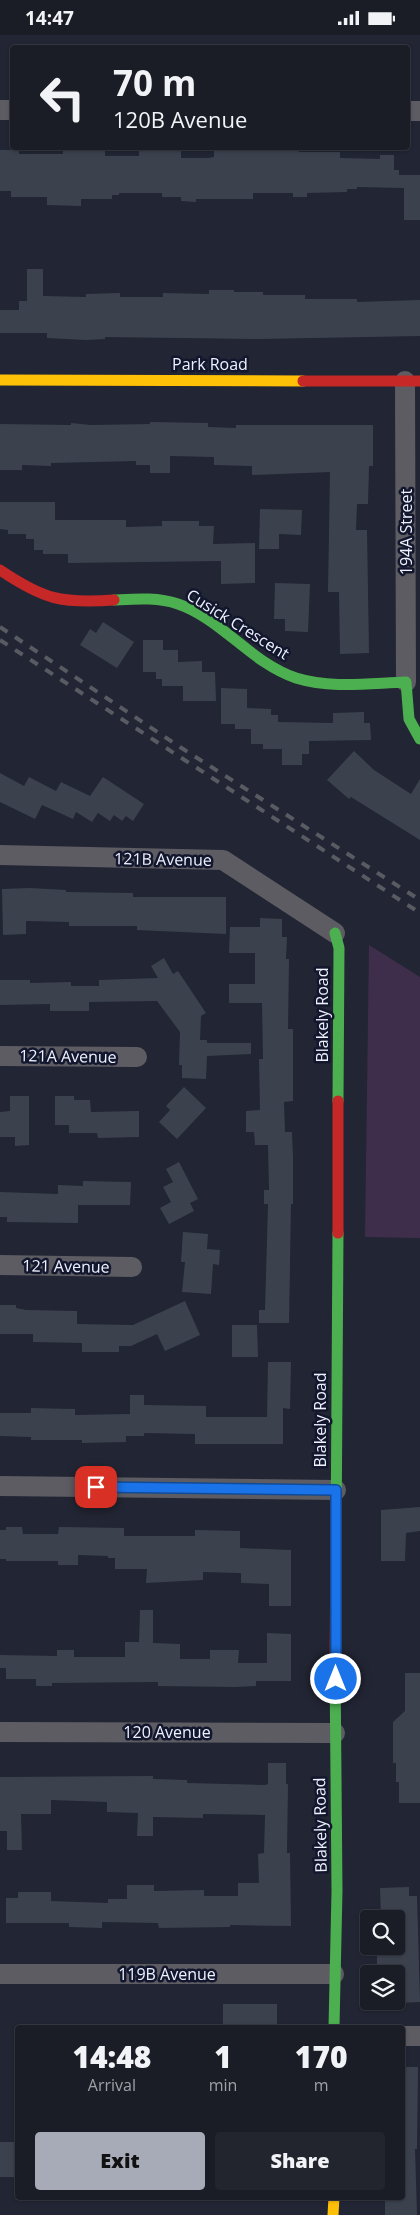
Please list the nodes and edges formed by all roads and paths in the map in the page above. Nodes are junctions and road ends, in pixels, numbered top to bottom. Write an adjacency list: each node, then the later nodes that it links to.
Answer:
1 (0, 380): 2 (street, Park Road)
2 (413, 381): 4 (street, 194A Street)
3 (0, 570): 4 (street, Cusick Crescent)
4 (406, 682): 5 (street)
5 (420, 739)
6 (0, 855): 7 (street, 121B Avenue)
7 (335, 933): 13 (street, Blakely Road)
8 (0, 1055): 9 (street, 121A Avenue)
9 (137, 1057)
10 (0, 1265): 11 (street, 121 Avenue)
11 (132, 1267)
12 (0, 1486): 13 (street)
13 (336, 1490): 15 (street, Blakely Road)
14 (0, 1732): 15 (street, 120 Avenue)
15 (335, 1733): 17 (street, Blakely Road)
16 (0, 1974): 17 (street, 119B Avenue)
17 (334, 1974): 18 (street, Blakely Road)
18 (334, 2025)
19 (405, 2036): 20 (street)
20 (420, 2036)
21 (334, 2200): 22 (street)
22 (334, 2215)

